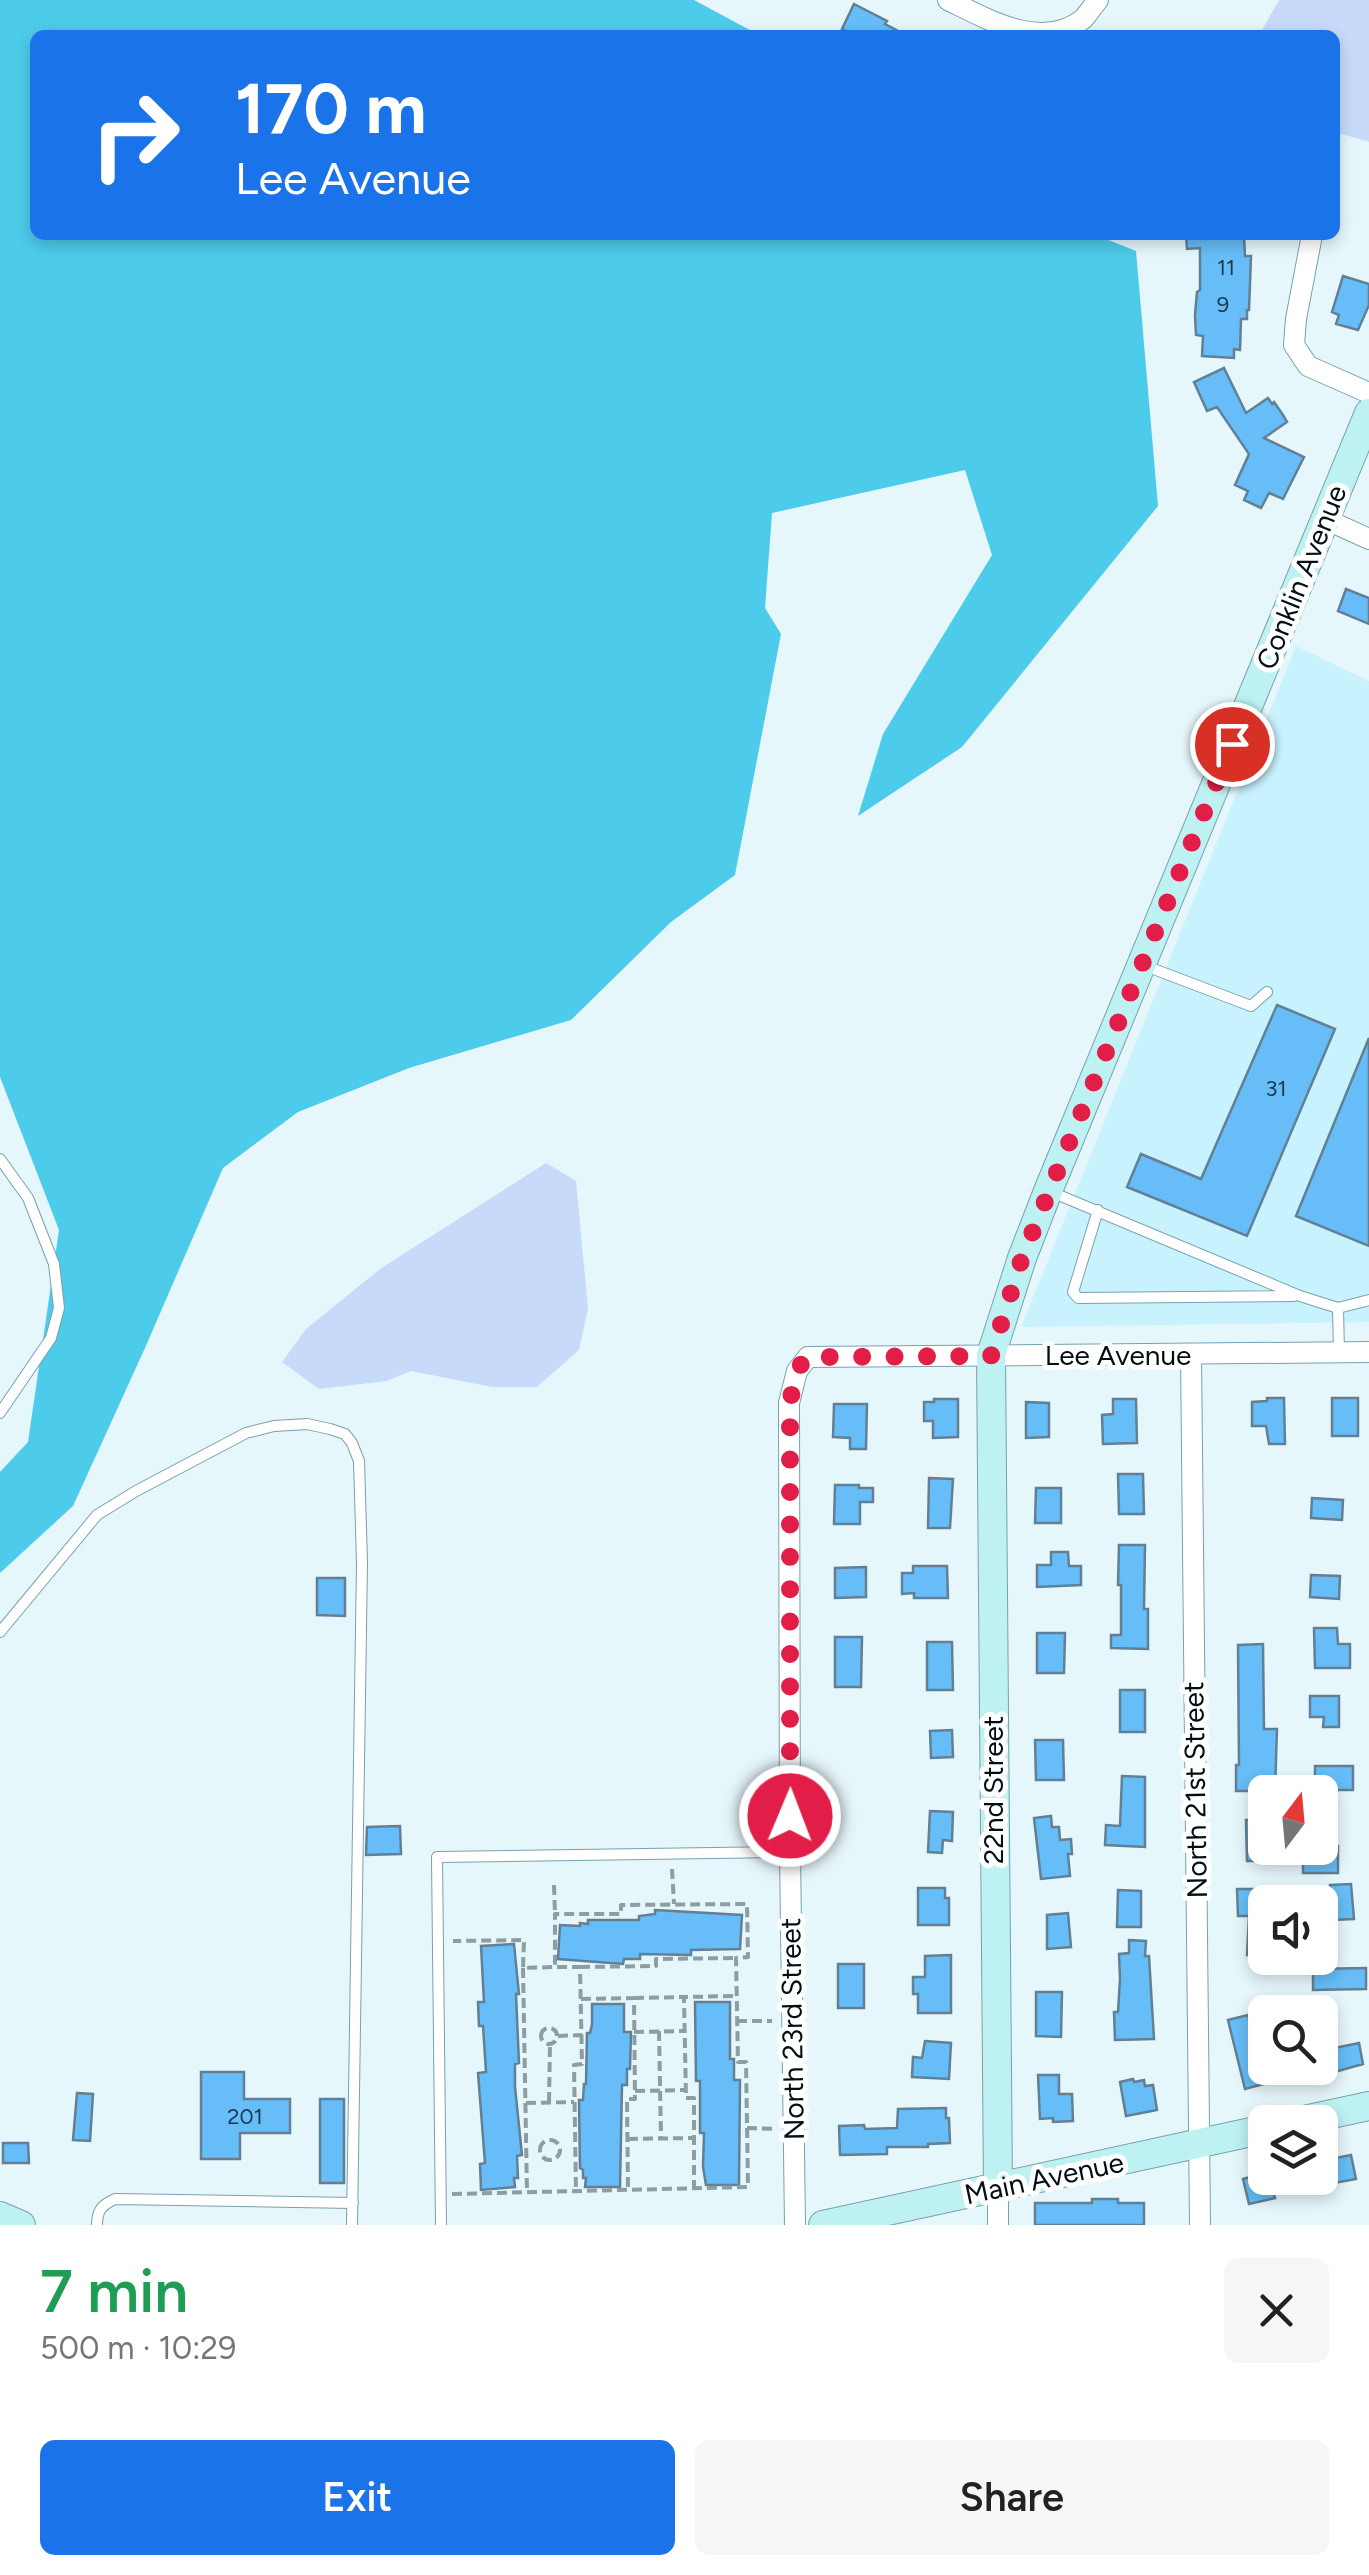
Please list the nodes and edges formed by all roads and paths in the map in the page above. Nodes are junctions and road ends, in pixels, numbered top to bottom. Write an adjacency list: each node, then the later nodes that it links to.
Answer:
1 (948, 0): 3 (street)
2 (1098, 0): 4 (street)
3 (1017, 30)
4 (1058, 30)
5 (1311, 240): 6 (street)
6 (1369, 392)
7 (1369, 413): 8 (street, Conklin Avenue)
8 (1325, 519): 9 (street); 10 (street, Conklin Avenue)
9 (1369, 539)
10 (1142, 965): 11 (lane); 13 (street, Conklin Avenue)
11 (1267, 992)
12 (0, 1159): 23 (lane)
13 (1048, 1190): 14 (lane); 21 (street, Conklin Avenue)
14 (1098, 1210): 15 (lane); 15 (lane)
15 (1300, 1296): 17 (lane)
16 (1369, 1300): 17 (lane)
17 (1338, 1308): 19 (lane)
18 (1369, 1352): 19 (street, Lee Avenue)
19 (1339, 1353): 20 (street, Lee Avenue)
20 (1191, 1354): 21 (street, Lee Avenue); 61 (street, North 21st Street)
21 (991, 1356): 22 (street, Lee Avenue); 64 (street, 22nd Street)
22 (808, 1357): 25 (street, North 23rd Street)
23 (0, 1413)
24 (0, 1632): 70 (lane)
25 (790, 1852): 26 (lane); 76 (street, North 23rd Street)
26 (671, 1854): 28 (path); 30 (lane)
27 (554, 1885): 29 (path)
28 (674, 1905): 29 (path); 31 (path)
29 (555, 1914): 32 (path)
30 (438, 1942): 34 (path); 69 (lane)
31 (736, 1958): 33 (path); 35 (path)
32 (556, 1967): 33 (path); 34 (path)
33 (580, 1967): 37 (path)
34 (524, 1968): 50 (path)
35 (737, 1996): 36 (path); 40 (path)
36 (684, 1997): 38 (path); 41 (path)
37 (581, 1998): 38 (path); 45 (path)
38 (634, 1998): 42 (path)
39 (779, 2020): 40 (path)
40 (737, 2021): 55 (path)
41 (684, 2031): 43 (path); 48 (path)
42 (634, 2032): 43 (path); 49 (path)
43 (659, 2032): 47 (path)
44 (558, 2036): 45 (path); 46 (path); 46 (path)
45 (582, 2036): 52 (path)
46 (550, 2044): 51 (path)
47 (660, 2090): 48 (path); 49 (path); 58 (path)
48 (686, 2090): 59 (path)
49 (635, 2091): 60 (path)
50 (526, 2102): 51 (path); 62 (path)
51 (550, 2102): 52 (path)
52 (574, 2102): 68 (path)
53 (1369, 2106): 54 (street)
54 (1338, 2113)
55 (747, 2128): 56 (path); 65 (path)
56 (778, 2129)
57 (1248, 2133): 61 (street, Main Avenue)
58 (660, 2138): 59 (path); 60 (path)
59 (694, 2138): 65 (path)
60 (628, 2139): 66 (path)
61 (1198, 2144): 64 (street, Main Avenue); 79 (street, North 21st Street)
62 (526, 2150): 63 (path); 67 (path)
63 (540, 2150)
64 (998, 2189): 77 (street, Main Avenue); 78 (street, 22nd Street)
65 (694, 2190): 66 (path)
66 (628, 2191): 68 (path)
67 (527, 2192): 68 (path); 69 (path)
68 (576, 2192)
69 (441, 2194): 75 (lane)
70 (353, 2203): 73 (lane); 74 (lane)
71 (0, 2216): 72 (street)
72 (21, 2225)
73 (96, 2225)
74 (352, 2225)
75 (441, 2225)
76 (795, 2225)
77 (823, 2225)
78 (998, 2225)
79 (1200, 2225)

